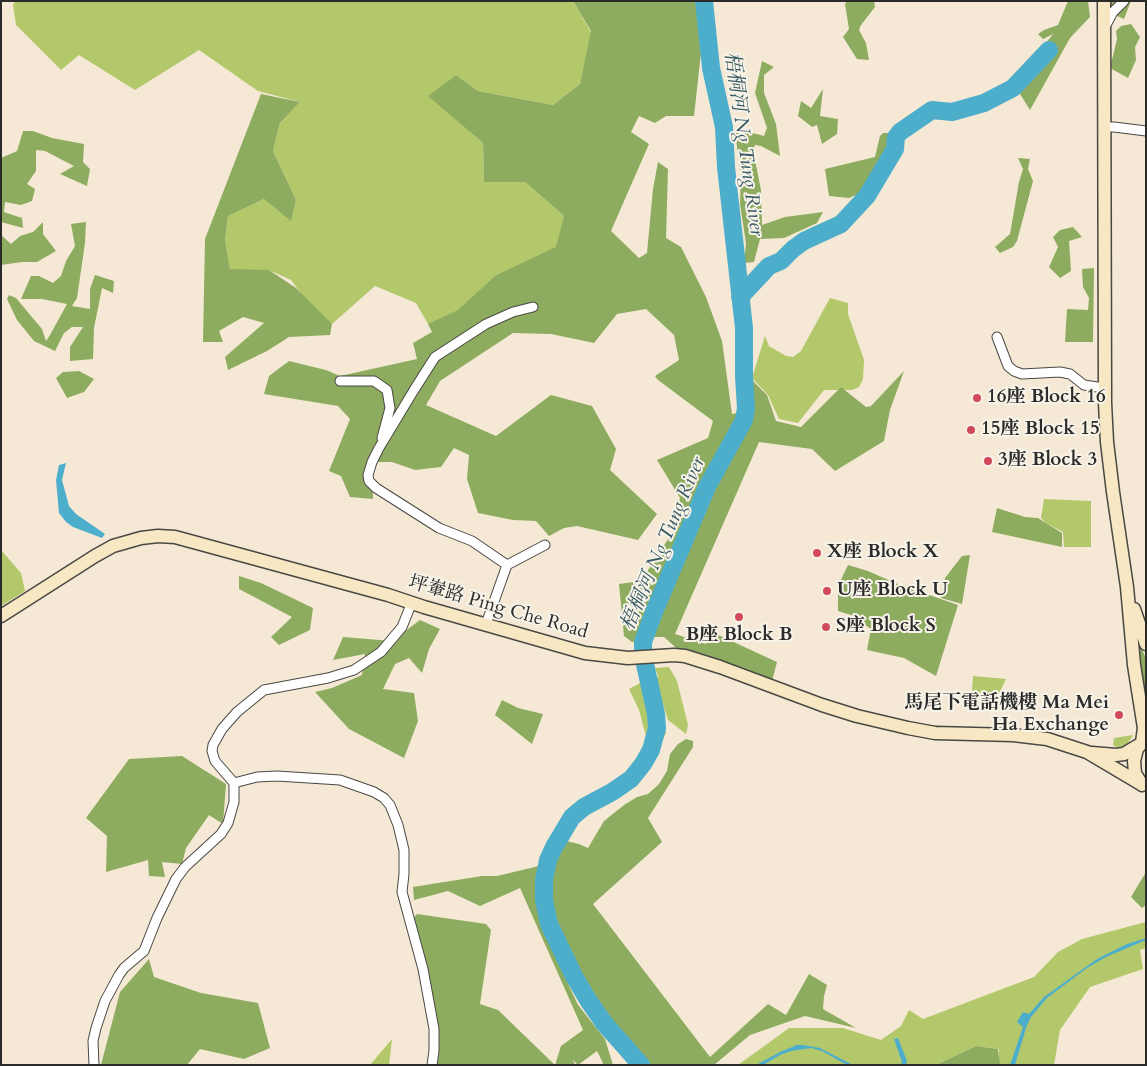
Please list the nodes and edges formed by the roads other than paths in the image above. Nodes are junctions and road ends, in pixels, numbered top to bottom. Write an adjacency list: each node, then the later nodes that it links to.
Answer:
1 (1104, 1): 3 (street)
2 (1124, 1): 3 (street)
3 (1104, 28): 4 (street)
4 (1104, 127): 5 (street); 9 (street)
5 (1146, 131)
6 (533, 307): 10 (street)
7 (997, 337): 9 (street)
8 (340, 381): 10 (street)
9 (1104, 388): 13 (street)
10 (379, 448): 12 (street)
11 (545, 545): 12 (street)
12 (508, 565): 16 (street)
13 (1127, 588): 17 (street); 18 (street)
14 (412, 602): 15 (street, 坪輋路 Ping Che Road); 16 (street, 坪輋路 Ping Che Road); 20 (street)
15 (1, 616)
16 (486, 624): 19 (street, 坪輋路 Ping Che Road)
17 (1146, 644)
18 (1142, 742): 19 (street); 21 (street)
19 (1087, 752): 21 (street, 坪輋路 Ping Che Road)
20 (234, 783): 22 (street); 23 (street)
21 (1144, 787)
22 (94, 1065)
23 (432, 1065)

